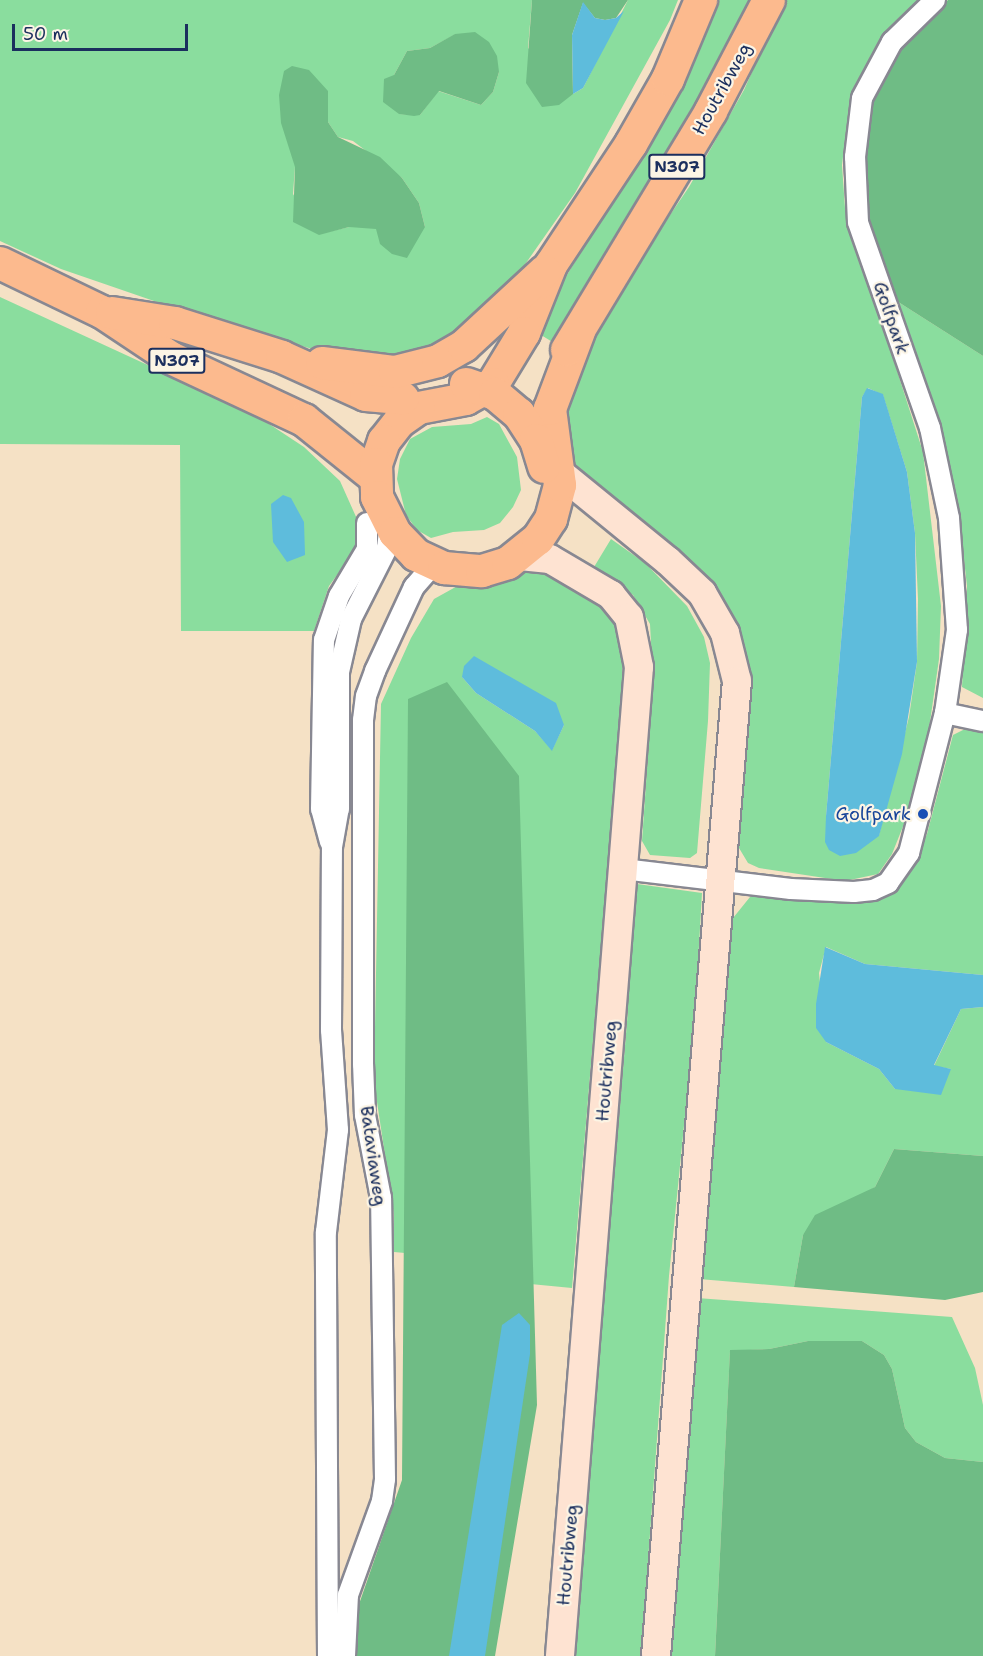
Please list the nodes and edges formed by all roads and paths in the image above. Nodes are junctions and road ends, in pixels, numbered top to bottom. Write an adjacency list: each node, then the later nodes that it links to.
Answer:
1 (701, 0): 5 (main road, N307)
2 (769, 0): 10 (main road, Houtribweg / N307)
3 (935, 0): 16 (street, Golfpark)
4 (0, 263): 6 (main road, N307)
5 (551, 266): 7 (main road, N307); 8 (main road, N307)
6 (102, 312): 7 (main road, N307); 11 (main road, N307)
7 (282, 357): 9 (main road, N307)
8 (474, 386): 9 (main road, N307); 10 (main road); 11 (main road, N307)
9 (403, 398): 11 (main road, N307)
10 (541, 433): 12 (main road)
11 (364, 474): 13 (main road, N307)
12 (554, 484): 14 (main road); 15 (main road); 19 (main road)
13 (379, 524): 15 (main road, N307); 20 (street, Bataviaweg)
14 (519, 556): 15 (main road); 18 (main road, Houtribweg)
15 (444, 567): 21 (street, Bataviaweg)
16 (945, 713): 17 (street); 19 (street, Golfpark)
17 (983, 721)
18 (623, 869): 19 (street, Golfpark); 22 (main road, Houtribweg)
19 (723, 880): 23 (main road)
20 (328, 1656)
21 (345, 1656)
22 (560, 1656)
23 (656, 1656)

